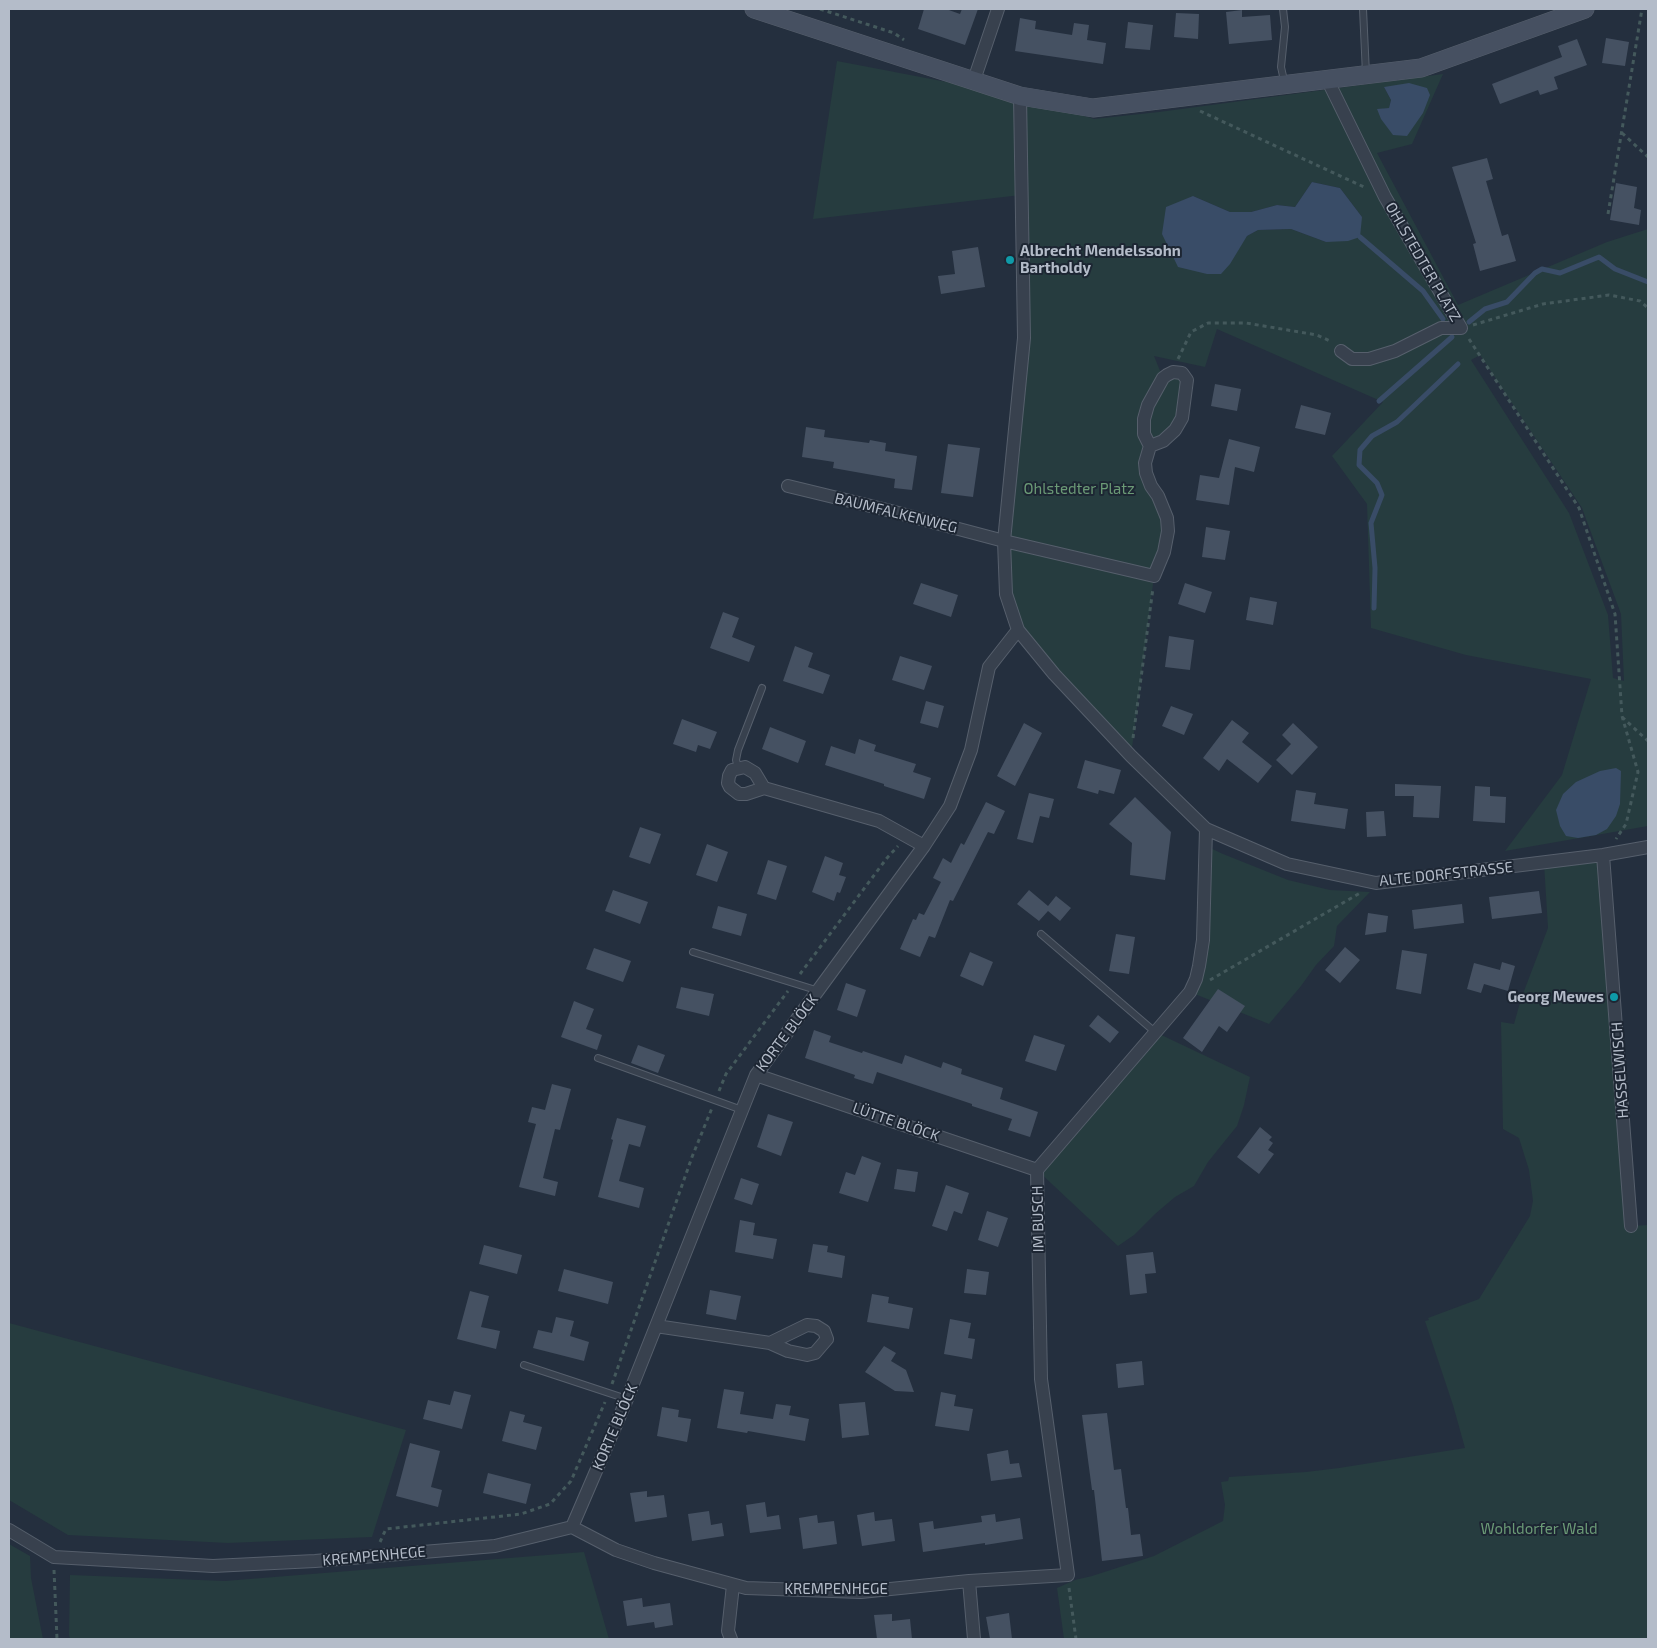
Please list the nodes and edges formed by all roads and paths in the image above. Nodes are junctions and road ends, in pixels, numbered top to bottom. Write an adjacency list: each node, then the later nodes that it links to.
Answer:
1 (754, 9): 10 (street)
2 (820, 9): 8 (path)
3 (998, 9): 10 (street)
4 (1283, 9): 12 (lane)
5 (1363, 9): 9 (lane)
6 (1585, 9): 9 (street)
7 (1642, 9): 15 (path)
8 (910, 44)
9 (1366, 76): 11 (street)
10 (974, 80): 13 (street)
11 (1328, 81): 12 (street); 17 (street, OHLSTEDTER PLATZ)
12 (1285, 86): 13 (street)
13 (1020, 96): 25 (street)
14 (1199, 111): 17 (path)
15 (1621, 133): 16 (path); 18 (path)
16 (1648, 157)
17 (1386, 197): 20 (street, OHLSTEDTER PLATZ)
18 (1608, 214)
19 (1648, 308): 20 (path)
20 (1461, 328): 21 (street, OHLSTEDTER PLATZ); 29 (path)
21 (1341, 351): 22 (path)
22 (1177, 372): 23 (street); 23 (street)
23 (1150, 446): 26 (street)
24 (788, 486): 25 (street, BAUMFALKENWEG)
25 (1004, 541): 26 (street); 27 (street)
26 (1154, 576): 31 (path)
27 (1018, 630): 31 (street); 36 (street, KORTE BLÖCK)
28 (762, 688): 32 (lane)
29 (1622, 716): 30 (path); 38 (path)
30 (1648, 741)
31 (1131, 756): 34 (street, ALTE DORFSTRASSE)
32 (738, 768): 33 (street); 33 (street)
33 (764, 788): 35 (street)
34 (1206, 829): 39 (street, ALTE DORFSTRASSE); 44 (street, IM BUSCH)
35 (907, 836): 36 (street); 42 (path)
36 (924, 846): 43 (street, KORTE BLÖCK)
37 (1648, 847): 38 (street, ALTE DORFSTRASSE)
38 (1603, 855): 39 (street, ALTE DORFSTRASSE); 51 (street, HASSELWISCH)
39 (1376, 883): 44 (path)
40 (1041, 934): 45 (lane)
41 (693, 952): 42 (lane)
42 (794, 982): 43 (lane); 48 (path)
43 (819, 990): 47 (street, KORTE BLÖCK)
44 (1190, 992): 45 (street, IM BUSCH)
45 (1156, 1032): 50 (street, IM BUSCH)
46 (598, 1058): 48 (lane)
47 (756, 1075): 49 (street, KORTE BLÖCK); 50 (street, LÜTTE BLÖCK)
48 (716, 1100): 49 (lane); 55 (path)
49 (742, 1110): 52 (street, KORTE BLÖCK)
50 (1037, 1170): 61 (street, IM BUSCH)
51 (1631, 1226)
52 (656, 1326): 53 (street); 56 (street, KORTE BLÖCK)
53 (770, 1343)
54 (524, 1364): 55 (lane)
55 (609, 1392): 56 (lane); 60 (path)
56 (627, 1399): 57 (street, KORTE BLÖCK)
57 (572, 1527): 60 (street, KREMPENHEGE); 63 (street, KREMPENHEGE)
58 (9, 1530): 59 (street, KREMPENHEGE)
59 (54, 1556): 60 (street, KREMPENHEGE); 65 (path)
60 (372, 1556)
61 (1068, 1575): 62 (street, KREMPENHEGE); 67 (path)
62 (969, 1582): 63 (street, KREMPENHEGE); 66 (street)
63 (733, 1585): 64 (street)
64 (728, 1636)
65 (57, 1639)
66 (974, 1639)
67 (1076, 1639)

